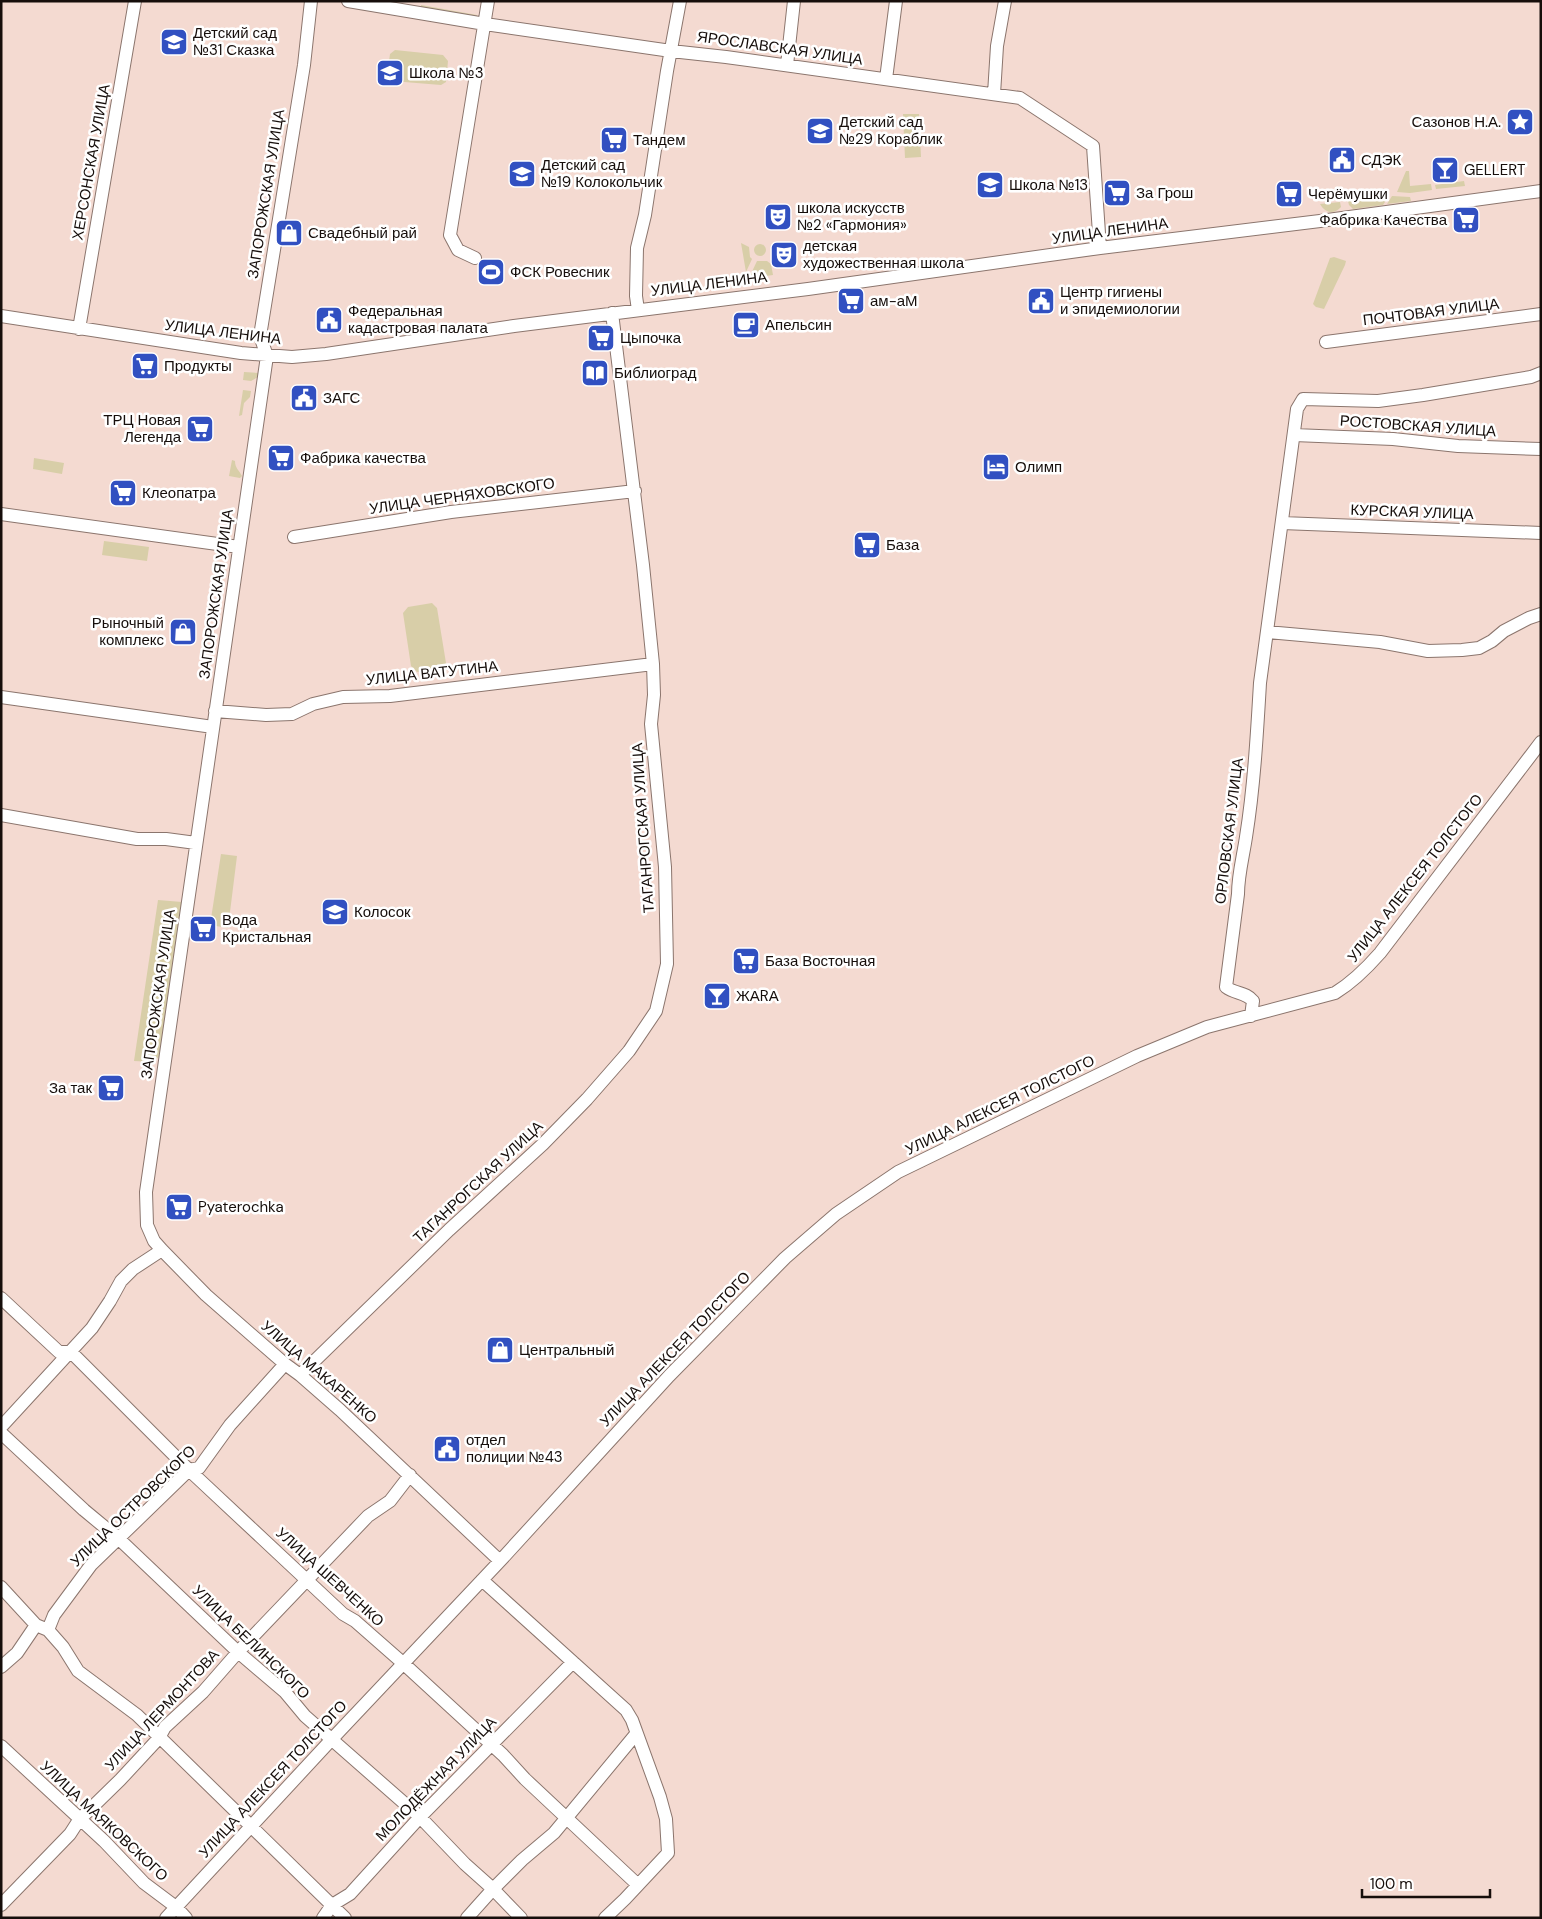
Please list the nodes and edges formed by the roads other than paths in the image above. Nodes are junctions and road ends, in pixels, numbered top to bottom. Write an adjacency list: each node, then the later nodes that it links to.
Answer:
1 (135, 1): 21 (street, ХЕРСОНСКАЯ УЛИЦА)
2 (311, 1): 23 (street, ЗАПОРОЖСКАЯ УЛИЦА)
3 (348, 1): 9 (street, ЯРОСЛАВСКАЯ УЛИЦА)
4 (488, 1): 9 (street)
5 (680, 1): 10 (street)
6 (794, 1): 11 (street)
7 (896, 1): 12 (street)
8 (1005, 1): 13 (street)
9 (485, 24): 10 (street, ЯРОСЛАВСКАЯ УЛИЦА); 16 (street)
10 (671, 51): 11 (street, ЯРОСЛАВСКАЯ УЛИЦА); 17 (street)
11 (786, 65): 12 (street, ЯРОСЛАВСКАЯ УЛИЦА)
12 (886, 79): 13 (street, ЯРОСЛАВСКАЯ УЛИЦА)
13 (994, 94): 15 (street, ЯРОСЛАВСКАЯ УЛИЦА)
14 (1541, 191): 15 (street, УЛИЦА ЛЕНИНА)
15 (1100, 248): 17 (street, УЛИЦА ЛЕНИНА)
16 (474, 258)
17 (638, 310): 18 (street, УЛИЦА ЛЕНИНА)
18 (612, 313): 23 (street, УЛИЦА ЛЕНИНА); 27 (street, ТАГАНРОГСКАЯ УЛИЦА)
19 (1541, 314): 22 (street, ПОЧТОВАЯ УЛИЦА)
20 (1, 316): 21 (street, УЛИЦА ЛЕНИНА)
21 (79, 328): 23 (street, УЛИЦА ЛЕНИНА)
22 (1326, 342)
23 (267, 356): 32 (street, ЗАПОРОЖСКАЯ УЛИЦА)
24 (1541, 373): 25 (street, ОРЛОВСКАЯ УЛИЦА)
25 (1294, 435): 26 (street, РОСТОВСКАЯ УЛИЦА); 29 (street, ОРЛОВСКАЯ УЛИЦА)
26 (1541, 449)
27 (634, 491): 31 (street, УЛИЦА ЧЕРНЯХОВСКОГО); 35 (street, ТАГАНРОГСКАЯ УЛИЦА)
28 (1, 514): 32 (street)
29 (1282, 523): 30 (street, КУРСКАЯ УЛИЦА); 34 (street, ОРЛОВСКАЯ УЛИЦА)
30 (1541, 533)
31 (294, 537)
32 (239, 547): 37 (street, ЗАПОРОЖСКАЯ УЛИЦА)
33 (1541, 614): 34 (street)
34 (1267, 632): 42 (street, ОРЛОВСКАЯ УЛИЦА)
35 (653, 664): 37 (street, УЛИЦА ВАТУТИНА); 48 (street, ТАГАНРОГСКАЯ УЛИЦА)
36 (1, 697): 38 (street)
37 (215, 711): 38 (street, ЗАПОРОЖСКАЯ УЛИЦА)
38 (213, 728): 41 (street, ЗАПОРОЖСКАЯ УЛИЦА)
39 (1541, 742): 42 (street, УЛИЦА АЛЕКСЕЯ ТОЛСТОГО)
40 (1, 816): 41 (street)
41 (196, 844): 43 (street, ЗАПОРОЖСКАЯ УЛИЦА)
42 (1251, 1016): 54 (street, УЛИЦА АЛЕКСЕЯ ТОЛСТОГО)
43 (146, 1192): 44 (street, УЛИЦА МАКАРЕНКО)
44 (162, 1250): 46 (street); 47 (street, УЛИЦА МАКАРЕНКО)
45 (1, 1298): 46 (street, УЛИЦА ШЕВЧЕНКО)
46 (71, 1352): 49 (street); 51 (street, УЛИЦА ШЕВЧЕНКО)
47 (285, 1364): 48 (street, УЛИЦА МАКАРЕНКО); 51 (street, УЛИЦА ОСТРОВСКОГО)
48 (300, 1375): 52 (street, УЛИЦА МАКАРЕНКО)
49 (1, 1427)
50 (1, 1433): 53 (street, УЛИЦА БЕЛИНСКОГО)
51 (189, 1470): 53 (street, УЛИЦА ОСТРОВСКОГО); 55 (street, УЛИЦА ШЕВЧЕНКО)
52 (410, 1474): 54 (street, УЛИЦА МАКАРЕНКО); 55 (street, УЛИЦА ЛЕРМОНТОВА)
53 (119, 1540): 59 (street, УЛИЦА ОСТРОВСКОГО); 60 (street, УЛИЦА БЕЛИНСКОГО)
54 (500, 1561): 56 (street, УЛИЦА АЛЕКСЕЯ ТОЛСТОГО)
55 (308, 1580): 60 (street, УЛИЦА ЛЕРМОНТОВА); 62 (street, УЛИЦА ШЕВЧЕНКО)
56 (482, 1580): 61 (street); 62 (street, УЛИЦА АЛЕКСЕЯ ТОЛСТОГО)
57 (1, 1587): 58 (street)
58 (36, 1625): 59 (street); 63 (street)
59 (48, 1630): 65 (street)
60 (238, 1652): 65 (street, УЛИЦА ЛЕРМОНТОВА); 66 (street, УЛИЦА БЕЛИНСКОГО)
61 (573, 1662): 64 (street); 67 (street, МОЛОДЁЖНАЯ УЛИЦА)
62 (404, 1664): 66 (street, УЛИЦА АЛЕКСЕЯ ТОЛСТОГО); 67 (street, УЛИЦА ШЕВЧЕНКО)
63 (1, 1667)
64 (636, 1734): 70 (street); 73 (street)
65 (159, 1738): 71 (street, УЛИЦА ЛЕРМОНТОВА); 72 (street)
66 (332, 1738): 69 (street, УЛИЦА БЕЛИНСКОГО); 72 (street, УЛИЦА АЛЕКСЕЯ ТОЛСТОГО)
67 (490, 1745): 69 (street, МОЛОДЁЖНАЯ УЛИЦА); 70 (street, УЛИЦА ШЕВЧЕНКО)
68 (1, 1746): 71 (street, УЛИЦА МАЯКОВСКОГО)
69 (420, 1817): 74 (street, УЛИЦА БЕЛИНСКОГО); 76 (street, МОЛОДЁЖНАЯ УЛИЦА)
70 (567, 1817): 73 (street, УЛИЦА ШЕВЧЕНКО); 74 (street)
71 (79, 1820): 75 (street, УЛИЦА ЛЕРМОНТОВА); 77 (street, УЛИЦА МАЯКОВСКОГО)
72 (252, 1826): 76 (street); 77 (street, УЛИЦА АЛЕКСЕЯ ТОЛСТОГО)
73 (638, 1885): 84 (street)
74 (493, 1889): 82 (street); 83 (street, УЛИЦА БЕЛИНСКОГО)
75 (1, 1905)
76 (332, 1905): 80 (street, МОЛОДЁЖНАЯ УЛИЦА); 81 (street)
77 (176, 1907): 78 (street, УЛИЦА АЛЕКСЕЯ ТОЛСТОГО); 79 (street, УЛИЦА МАЯКОВСКОГО)
78 (166, 1918)
79 (186, 1918)
80 (322, 1918)
81 (345, 1918)
82 (467, 1918)
83 (521, 1918)
84 (604, 1918)

